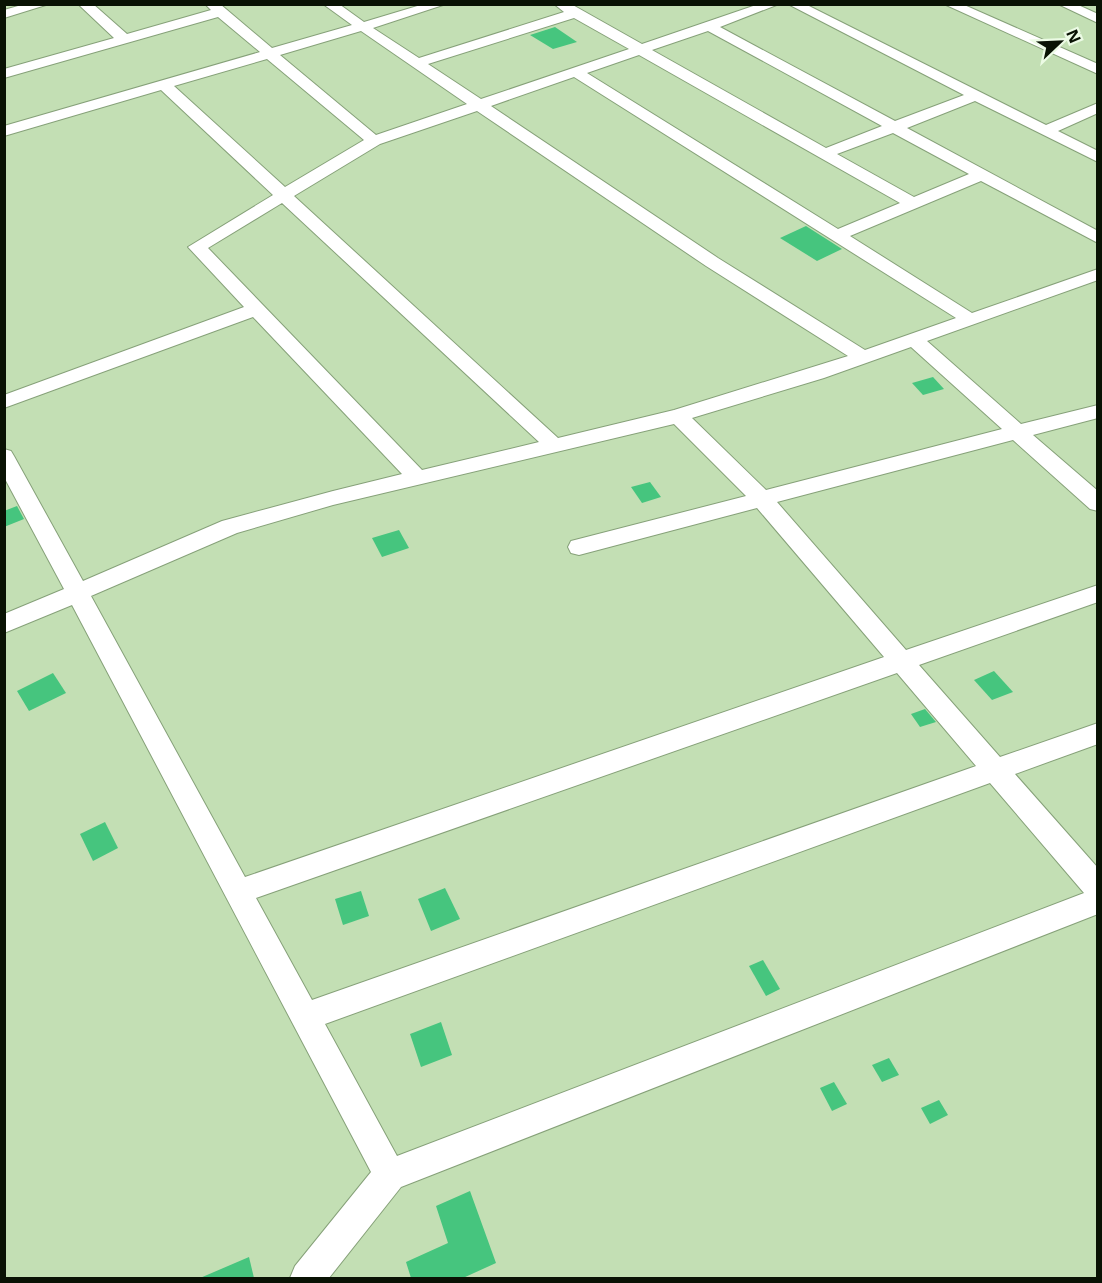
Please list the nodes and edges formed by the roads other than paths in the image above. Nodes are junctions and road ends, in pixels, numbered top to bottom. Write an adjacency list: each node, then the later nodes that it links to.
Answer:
1 (43, 4): 12 (street)
2 (84, 4): 16 (street)
3 (329, 4): 15 (street)
4 (440, 4): 15 (street)
5 (560, 4): 11 (street)
6 (773, 4): 14 (street)
7 (794, 4): 24 (street)
8 (950, 4): 20 (street)
9 (1066, 5): 13 (street)
10 (215, 8): 16 (street); 18 (street)
11 (575, 13): 17 (street); 19 (street)
12 (4, 14)
13 (1098, 19)
14 (709, 26): 17 (street); 27 (street)
15 (361, 28): 18 (street); 19 (street)
16 (124, 40): 22 (street)
17 (640, 50): 21 (street); 31 (street)
18 (270, 54): 23 (street); 30 (street)
19 (415, 64): 25 (street)
20 (1098, 70)
21 (576, 72): 25 (street); 36 (street)
22 (4, 74)
23 (164, 85): 28 (street); 34 (street)
24 (975, 96): 27 (street); 29 (street)
25 (477, 106): 30 (street); 42 (street)
26 (1098, 106): 29 (street)
27 (894, 127): 31 (street); 33 (street)
28 (4, 131)
29 (1044, 131): 32 (street)
30 (374, 141): 34 (street)
31 (824, 154): 35 (street)
32 (1098, 157)
33 (982, 175): 35 (street); 37 (street)
34 (284, 195): 39 (street); 47 (street)
35 (913, 204): 36 (street)
36 (838, 235): 40 (street)
37 (1098, 238)
38 (1098, 274): 40 (street)
39 (257, 309): 43 (street); 49 (street)
40 (971, 320): 41 (street)
41 (914, 340): 42 (street); 46 (street)
42 (864, 358): 45 (street)
43 (4, 402)
44 (1098, 411): 46 (street)
45 (678, 416): 47 (street); 50 (street)
46 (1017, 432): 50 (street); 51 (street)
47 (554, 445): 49 (street)
48 (4, 456): 53 (street)
49 (418, 478): 53 (street)
50 (762, 499): 52 (street); 56 (street)
51 (1098, 504)
52 (579, 547)
53 (78, 593): 55 (street); 60 (street)
54 (1098, 593): 56 (street)
55 (4, 624)
56 (902, 662): 58 (street); 60 (street)
57 (1098, 733): 58 (street)
58 (996, 771): 59 (street); 62 (street)
59 (1098, 890)
60 (238, 892): 62 (street)
61 (1098, 901): 63 (street)
62 (305, 1017): 63 (street)
63 (390, 1175): 64 (street)
64 (307, 1278)

